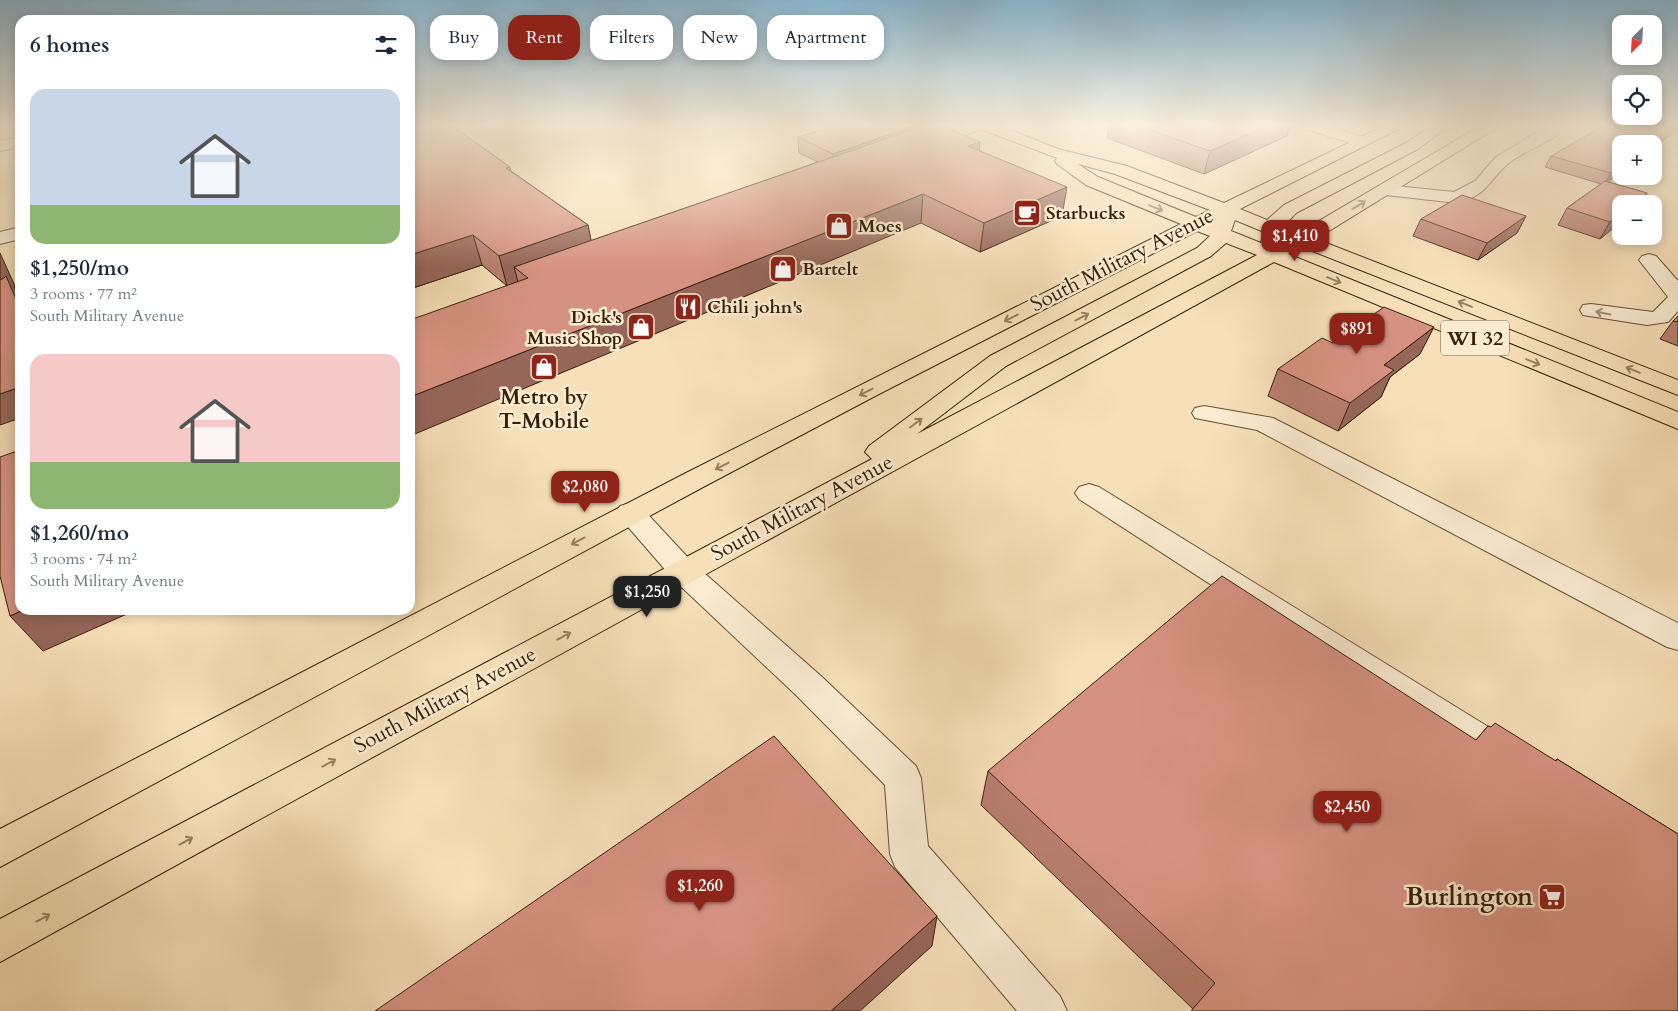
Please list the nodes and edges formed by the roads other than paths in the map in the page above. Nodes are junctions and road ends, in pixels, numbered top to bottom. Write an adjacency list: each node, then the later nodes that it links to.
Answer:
1 (1080, 172): 9 (main road, WI 32, one-way to 9)
2 (1127, 172): 8 (main road, WI 32)
3 (1299, 172): 8 (main road, South Military Avenue)
4 (1362, 172): 14 (main road)
5 (1416, 172): 7 (main road, South Military Avenue)
6 (1491, 172): 7 (lane)
7 (1386, 190): 13 (main road, South Military Avenue, one-way to 7)
8 (1223, 208): 9 (main road, South Military Avenue); 11 (main road); 14 (main road, WI 32)
9 (1194, 223): 11 (main road, WI 32); 25 (main road, South Military Avenue, one-way to 25)
10 (15, 234): 12 (lane)
11 (1221, 235): 14 (main road, WI 32); 24 (main road, one-way to 11)
12 (0, 238)
13 (1302, 239): 14 (main road, South Military Avenue); 14 (main road, WI 32); 20 (main road, WI 32, one-way to 13)
14 (1273, 242): 22 (main road, WI 32, one-way to 22); 24 (main road, South Military Avenue)
15 (1649, 260): 17 (lane)
16 (15, 294): 18 (lane)
17 (1678, 297): 19 (lane, one-way to 19)
18 (0, 299)
19 (1591, 310)
20 (1678, 388)
21 (1204, 413): 27 (lane)
22 (1678, 421)
23 (1089, 493): 28 (lane)
24 (808, 505): 26 (main road, South Military Avenue)
25 (630, 513): 26 (lane); 29 (main road, South Military Avenue, one-way to 29)
26 (684, 572): 30 (main road, South Military Avenue, one-way to 26); 31 (lane)
27 (1678, 638)
28 (1534, 775)
29 (0, 849)
30 (0, 941)
31 (1045, 1011)

